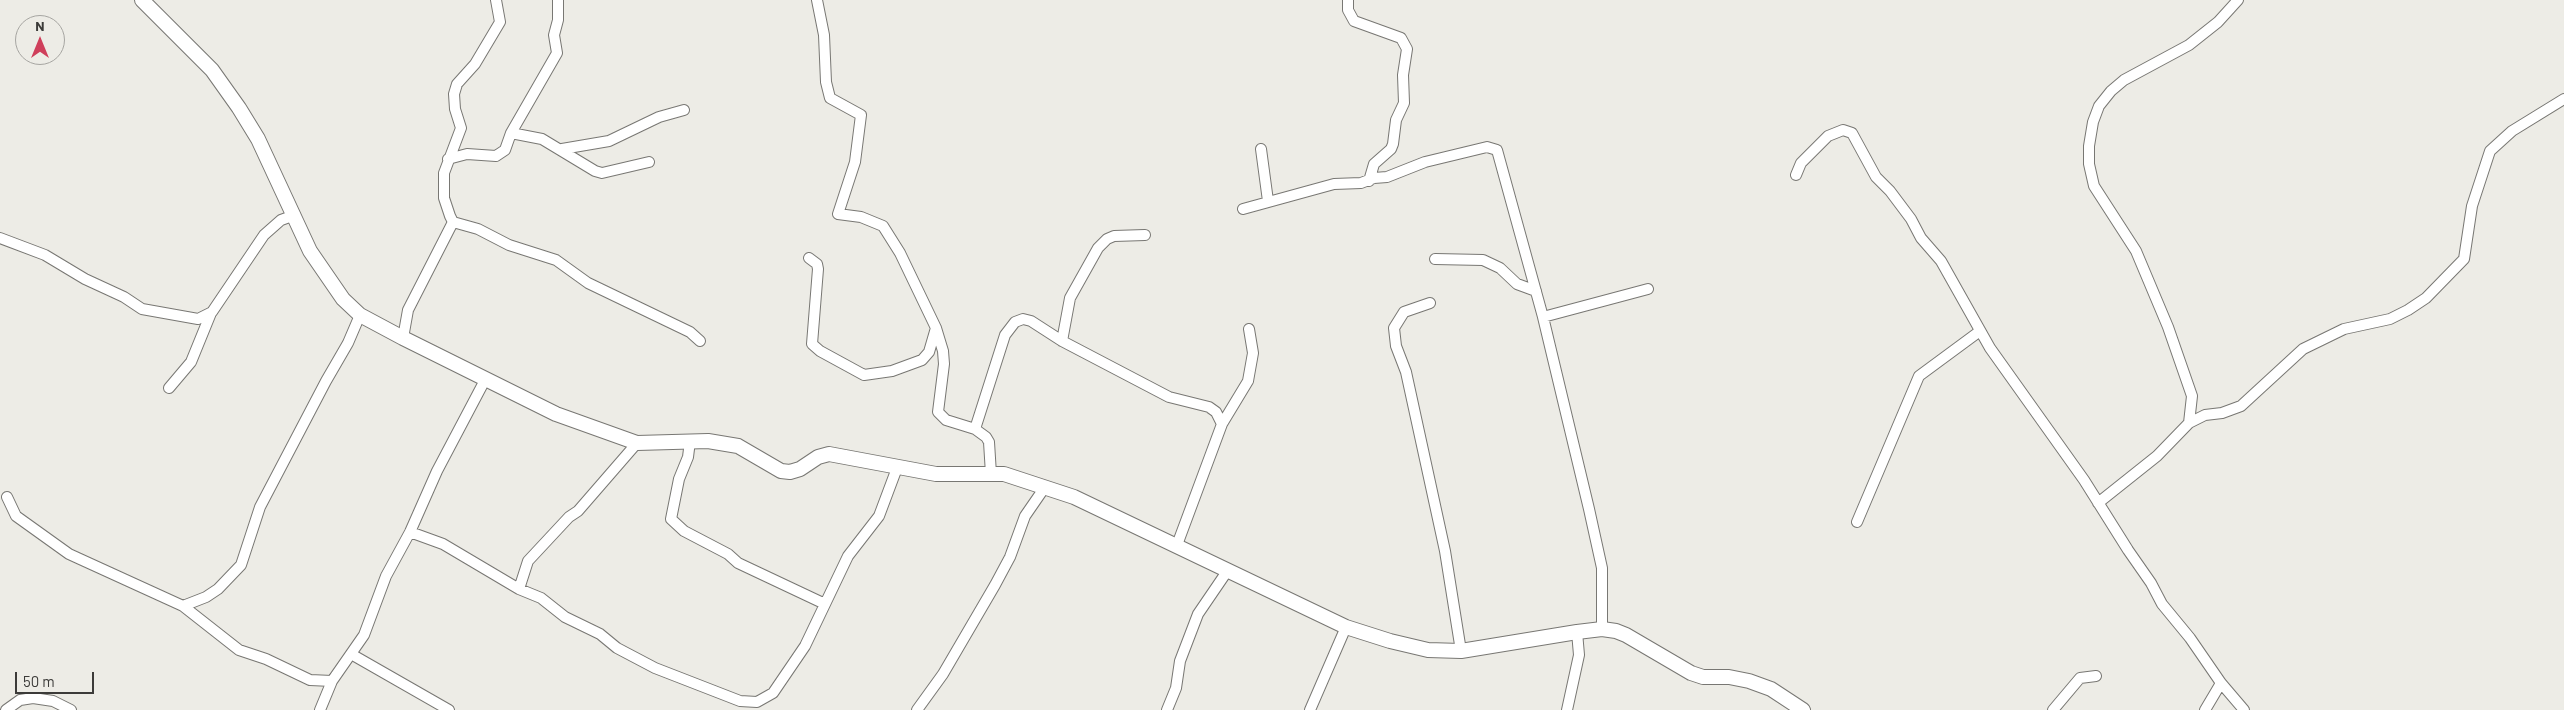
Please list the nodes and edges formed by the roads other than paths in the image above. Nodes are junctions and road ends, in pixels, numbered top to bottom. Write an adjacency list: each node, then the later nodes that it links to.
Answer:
1 (142, 0): 18 (street)
2 (496, 0): 12 (street)
3 (558, 0): 9 (street)
4 (817, 0): 30 (street)
5 (1348, 0): 15 (street)
6 (2238, 0): 38 (street)
7 (2564, 99): 39 (street)
8 (684, 110): 10 (street)
9 (511, 132): 10 (street); 12 (street)
10 (561, 149): 13 (street)
11 (1260, 149): 16 (street)
12 (448, 159): 19 (street)
13 (649, 162)
14 (1796, 175): 32 (street)
15 (1369, 181): 16 (street); 25 (street)
16 (1268, 201): 17 (street)
17 (1242, 209)
18 (295, 215): 27 (street); 28 (street)
19 (453, 222): 33 (street); 34 (street)
20 (1145, 235): 35 (street)
21 (0, 238): 27 (street)
22 (809, 258): 30 (street)
23 (1435, 259): 25 (street)
24 (1648, 289): 29 (street)
25 (1536, 291): 29 (street)
26 (1430, 304): 60 (street)
27 (212, 312): 37 (street)
28 (360, 314): 33 (street); 56 (street)
29 (1543, 317): 58 (street)
30 (936, 328): 42 (street)
31 (1249, 329): 41 (street)
32 (1980, 331): 49 (street); 50 (street)
33 (403, 338): 36 (street)
34 (700, 341)
35 (1062, 342): 41 (street); 42 (street)
36 (485, 380): 44 (street); 51 (street)
37 (169, 388)
38 (2192, 396): 39 (street); 40 (street)
39 (2210, 415): 40 (street)
40 (2189, 423): 49 (street)
41 (1222, 424): 52 (street)
42 (975, 429): 46 (street)
43 (690, 442): 44 (street); 45 (street); 55 (street)
44 (637, 443): 54 (street)
45 (897, 468): 46 (street); 55 (street)
46 (990, 474): 47 (street)
47 (1045, 487): 52 (street); 69 (street)
48 (7, 497): 56 (street)
49 (2098, 503): 64 (street)
50 (1858, 522)
51 (410, 532): 54 (street); 61 (street)
52 (1177, 545): 53 (street)
53 (1228, 570): 57 (street); 70 (street)
54 (519, 589): 55 (street)
55 (824, 604)
56 (183, 606): 63 (street)
57 (1346, 627): 60 (street); 71 (street)
58 (1602, 629): 59 (street); 73 (street)
59 (1577, 632): 60 (street); 72 (street)
60 (1461, 651)
61 (351, 654): 63 (street); 68 (street)
62 (2096, 676): 74 (street)
63 (332, 680): 67 (street)
64 (2221, 683): 75 (street); 76 (street)
65 (6, 710): 66 (street)
66 (71, 710)
67 (320, 710)
68 (450, 710)
69 (918, 710)
70 (1167, 710)
71 (1310, 710)
72 (1567, 710)
73 (1803, 710)
74 (2053, 710)
75 (2205, 710)
76 (2244, 710)

